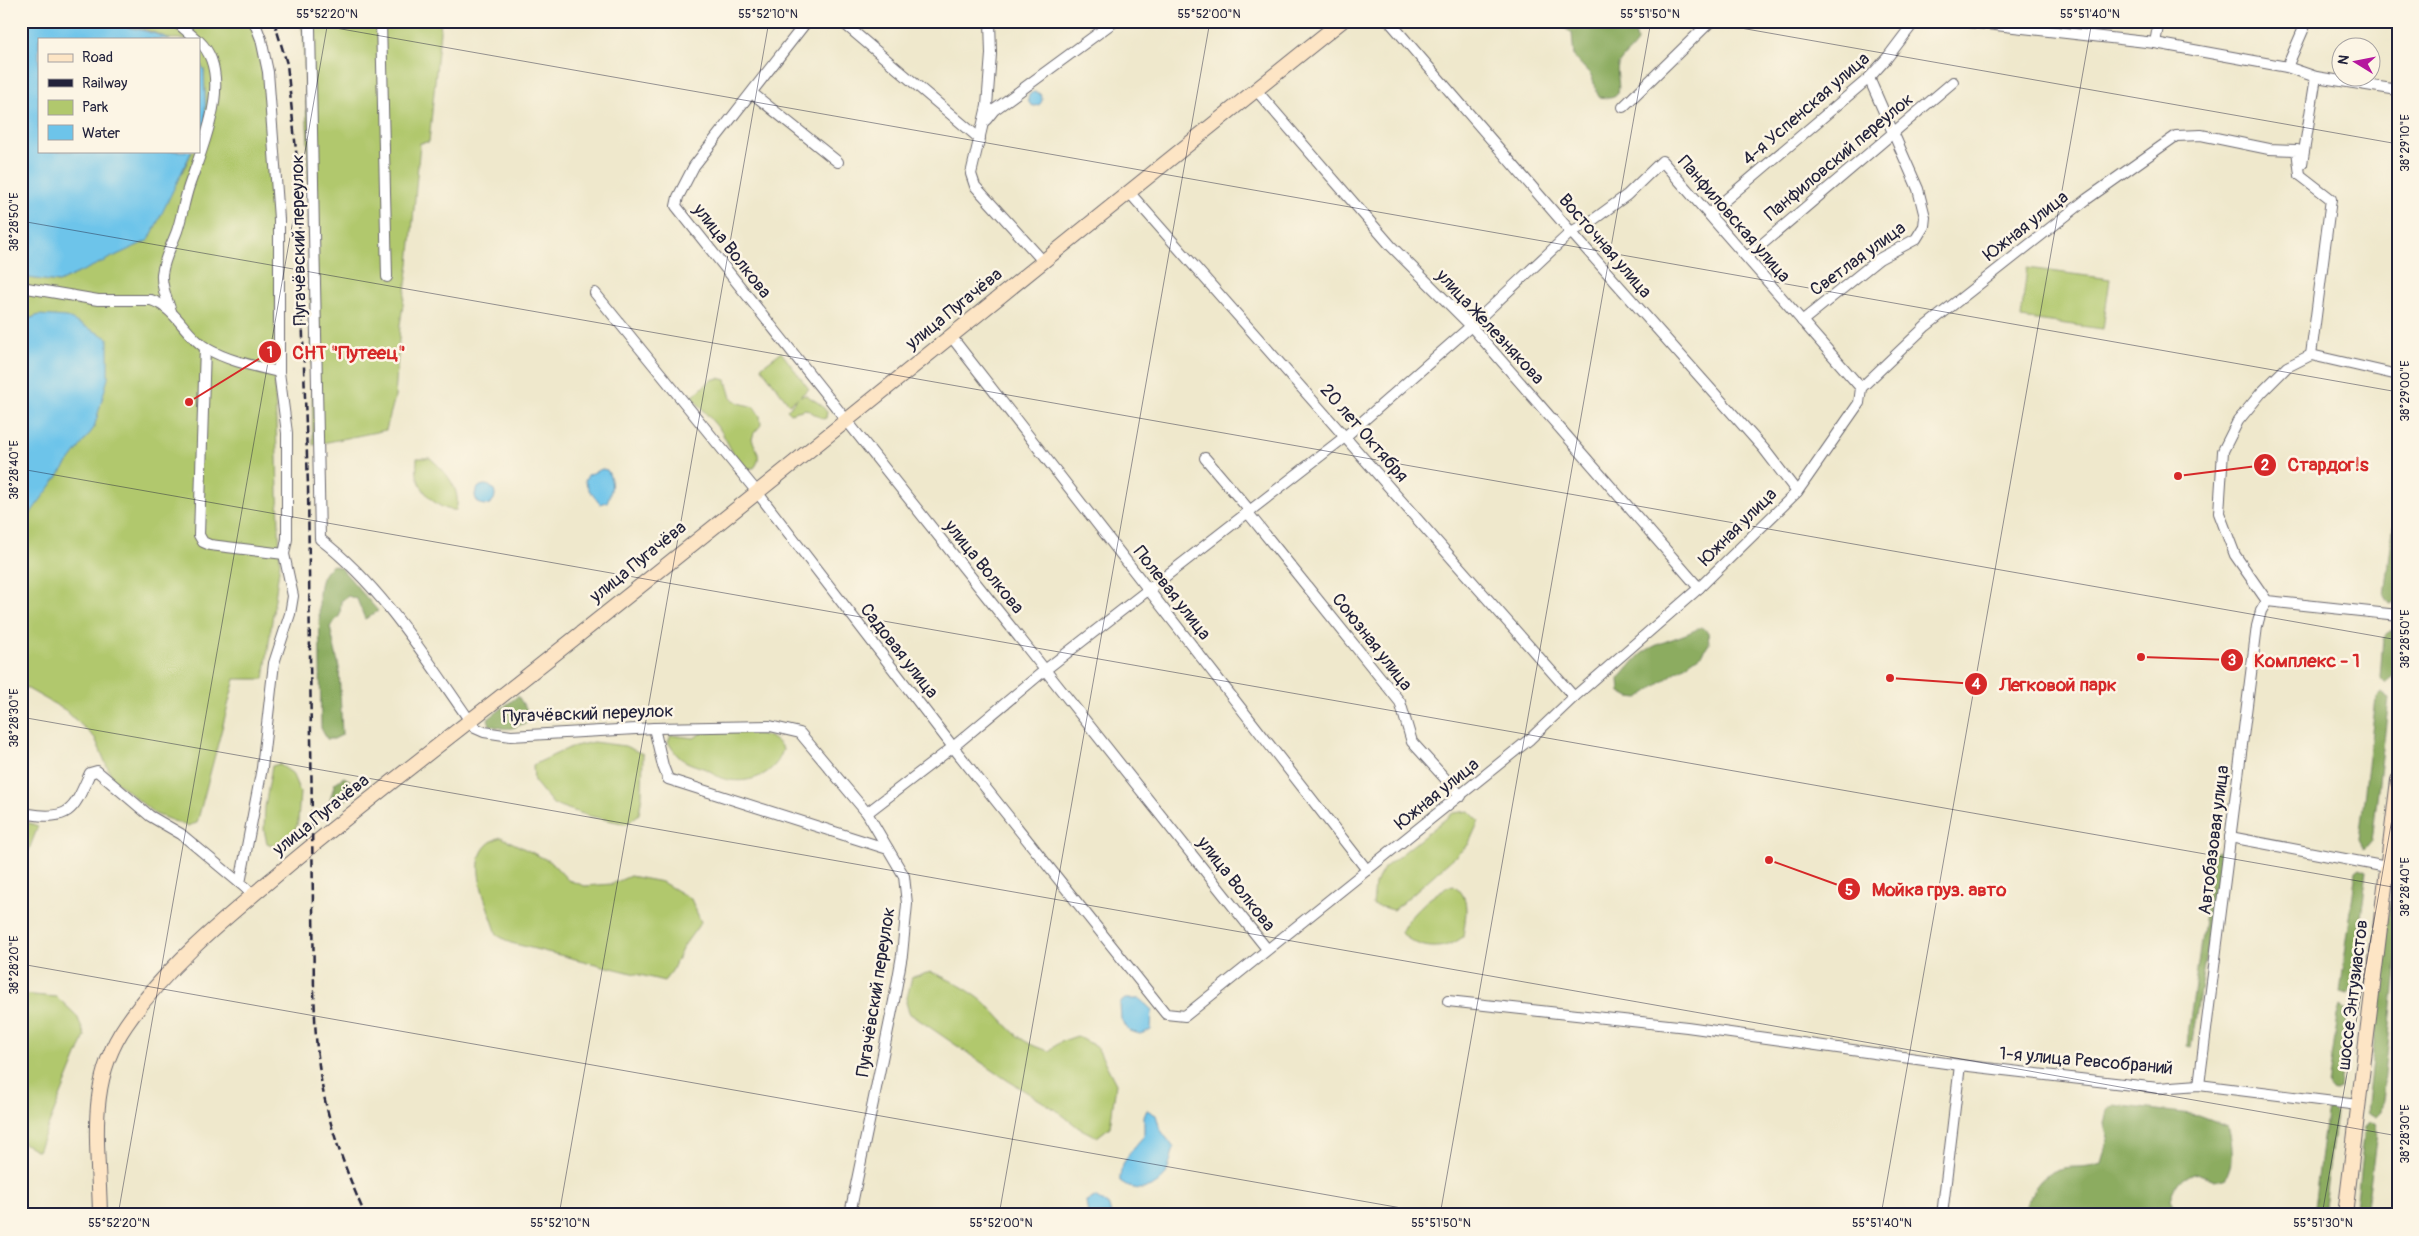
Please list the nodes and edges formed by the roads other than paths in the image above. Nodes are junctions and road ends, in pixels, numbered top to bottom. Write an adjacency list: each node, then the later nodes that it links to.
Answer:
1 (175, 21): 16 (street)
2 (254, 21): 46 (street)
3 (307, 21): 62 (street, Пугачёвский переулок)
4 (381, 21): 37 (street)
5 (807, 21): 25 (street)
6 (841, 21): 29 (street)
7 (990, 21): 27 (street)
8 (1116, 21): 27 (street)
9 (1342, 21): 23 (street, улица Пугачёва)
10 (1389, 21): 34 (street, Восточная улица)
11 (1711, 21): 26 (street)
12 (1915, 21): 21 (street, 4-я Успенская улица)
13 (1960, 21): 18 (street)
14 (2158, 21): 18 (street)
15 (2307, 21): 19 (street)
16 (196, 38)
17 (200, 43): 40 (street)
18 (2155, 43): 19 (street)
19 (2287, 67): 20 (street)
20 (2316, 77): 24 (street); 31 (street)
21 (1869, 78): 28 (street, Светлая улица); 33 (street, 4-я Успенская улица)
22 (1953, 82): 28 (street, Панфиловский переулок)
23 (1256, 90): 32 (street, улица Пугачёва); 42 (street, улица Железнякова)
24 (2398, 90)
25 (752, 93): 30 (street); 49 (street, улица Волкова)
26 (1623, 107)
27 (983, 122): 29 (street)
28 (1893, 132): 35 (street, Панфиловский переулок); 41 (street, Светлая улица)
29 (980, 139): 36 (street)
30 (838, 162)
31 (2300, 175): 45 (street); 48 (street, Южная улица)
32 (1128, 191): 36 (street, улица Пугачёва); 50 (street, 20 лет Октября)
33 (1710, 213): 34 (street, Панфиловская улица); 35 (street, Панфиловская улица)
34 (1571, 232): 42 (street); 53 (street, Восточная улица)
35 (1747, 257): 41 (street, Панфиловская улица)
36 (1043, 261): 43 (street, улица Пугачёва)
37 (387, 277)
38 (21, 287): 40 (street)
39 (595, 293): 52 (street, Садовая улица)
40 (171, 311): 44 (street)
41 (1802, 321): 48 (street, Панфиловская улица)
42 (1472, 326): 50 (street); 56 (street, улица Железнякова)
43 (950, 336): 49 (street, улица Пугачёва); 57 (street, Полевая улица)
44 (205, 347): 46 (street); 55 (street)
45 (2311, 355): 47 (street); 58 (street)
46 (279, 372): 55 (street)
47 (2398, 375)
48 (1861, 388): 53 (street, Южная улица)
49 (847, 422): 52 (street, улица Пугачёва); 60 (street, улица Волкова)
50 (1346, 436): 54 (street); 61 (street, 20 лет Октября)
51 (1205, 458): 54 (street, Союзная улица)
52 (757, 492): 62 (street, улица Пугачёва); 64 (street, Садовая улица)
53 (1797, 492): 56 (street, Южная улица)
54 (1249, 512): 57 (street); 66 (street, Союзная улица)
55 (284, 554): 73 (street)
56 (1699, 588): 61 (street, Южная улица)
57 (1149, 590): 60 (street); 72 (street, Полевая улица)
58 (2267, 601): 59 (street); 69 (street, Автобазовая улица)
59 (2398, 616)
60 (1046, 670): 64 (street); 75 (street, улица Волкова)
61 (1574, 697): 66 (street, Южная улица)
62 (470, 721): 63 (street, Пугачёвский переулок); 74 (street, улица Пугачёва)
63 (654, 728): 67 (street, Пугачёвский переулок); 70 (street)
64 (953, 748): 67 (street); 77 (street, Садовая улица)
65 (2398, 780): 71 (street, шоссе Энтузиастов)
66 (1461, 796): 72 (street, Южная улица)
67 (867, 813): 70 (street, Пугачёвский переулок)
68 (29, 814): 73 (street)
69 (2230, 837): 71 (street); 79 (street, Автобазовая улица)
70 (888, 849): 81 (street, Пугачёвский переулок)
71 (2387, 867): 80 (street, шоссе Энтузиастов)
72 (1367, 870): 75 (street, Южная улица)
73 (240, 883): 74 (street)
74 (254, 895): 82 (street, улица Пугачёва)
75 (1267, 949): 77 (street, Южная улица)
76 (1448, 1001): 78 (street, 1-я улица Ревсобраний)
77 (1184, 1016)
78 (1960, 1065): 79 (street, 1-я улица Ревсобраний); 83 (street)
79 (2199, 1085): 80 (street, 1-я улица Ревсобраний)
80 (2358, 1105): 84 (street, шоссе Энтузиастов)
81 (851, 1210)
82 (100, 1215)
83 (1942, 1215)
84 (2345, 1215)

